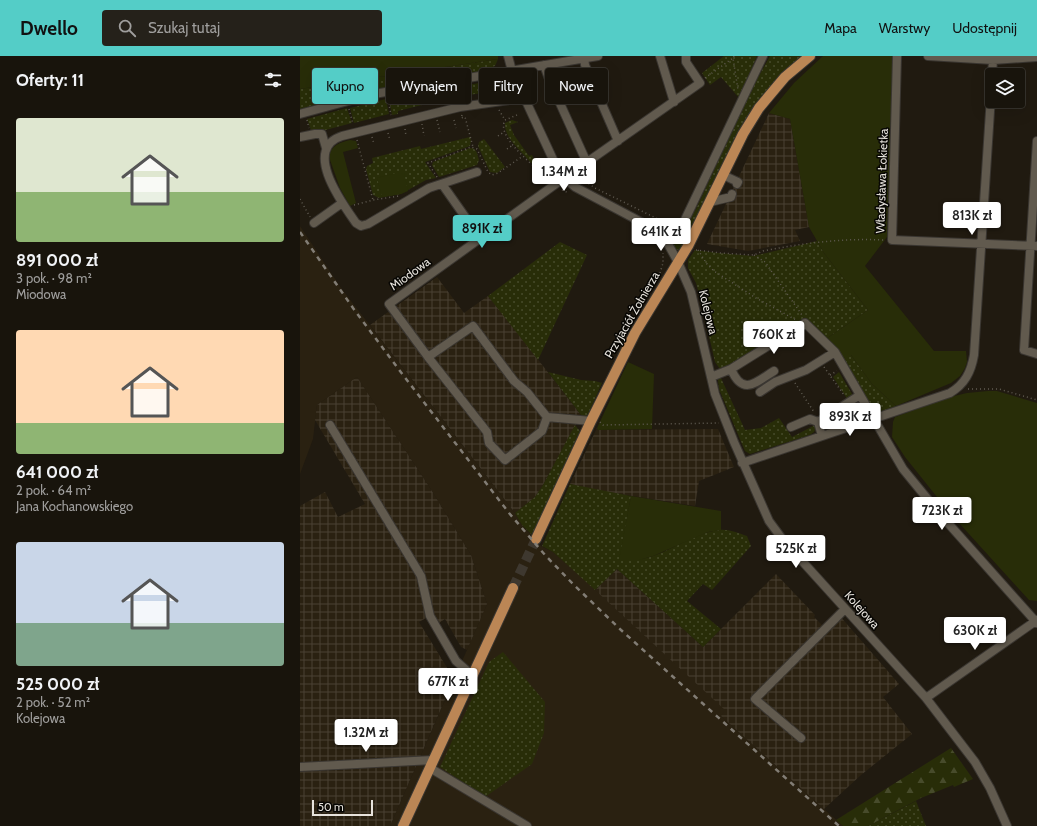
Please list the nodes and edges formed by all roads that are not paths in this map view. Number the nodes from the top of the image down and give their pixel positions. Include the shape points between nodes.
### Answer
1 (508, 56) edge
2 (598, 56) edge
3 (660, 56) edge
4 (686, 56) edge
5 (763, 56) edge
6 (810, 56) edge
7 (897, 56) edge
8 (928, 56) edge
9 (1037, 57) edge
10 (584, 58) junction
11 (993, 60) junction
12 (544, 65) junction
13 (511, 68) edge
14 (528, 68) edge
15 (992, 68) edge
16 (479, 76) edge
17 (674, 102) junction
18 (479, 104) edge
19 (527, 104) edge
20 (990, 108) edge
21 (303, 116) edge
22 (300, 138) edge
23 (618, 141) junction
24 (1037, 141) edge
25 (326, 148) junction
26 (587, 162) junction
27 (477, 172) dead end
28 (723, 175) junction
29 (564, 178) junction
30 (442, 184) junction
31 (737, 184) dead end
32 (732, 194) dead end
33 (710, 202) junction
34 (342, 203) junction
35 (313, 221) road end
36 (660, 232) junction
37 (480, 238) junction
38 (982, 244) junction
39 (1034, 246) edge
40 (678, 262) junction
41 (835, 352) junction
42 (1037, 354) edge
43 (428, 357) junction
44 (731, 369) junction
45 (774, 371) dead end
46 (711, 377) junction
47 (760, 392) dead end
48 (860, 396) junction
49 (547, 418) junction
50 (592, 419) junction
51 (873, 419) junction
52 (819, 422) junction
53 (330, 425) dead end
54 (791, 427) dead end
55 (822, 436) junction
56 (742, 463) junction
57 (536, 539) tunnel mouth
58 (513, 588) tunnel mouth
59 (845, 609) junction
60 (1036, 622) edge
61 (473, 676) junction
62 (926, 698) junction
63 (801, 738) dead end
64 (431, 764) junction
65 (300, 767) edge
66 (403, 826) edge
67 (527, 826) edge
68 (1007, 826) edge

1 - 13 street
2 - 10 street
3 - 17 street
4 - 17 street, Miodowa via 686,62 700,83
5 - 36 street via 682,226 670,234
6 - 28 main road, Przyjaciół Żołnierza via 785,77 759,108
7 - 38 street, Władysława Łokietka via 892,240
8 - 11 street
9 - 11 street
10 - 12 street
10 - 23 street
11 - 15 street
12 - 14 street
12 - 26 street
16 - 21 street via 374,94
17 - 23 street, Miodowa
18 - 25 street via 338,138 331,141
19 - 29 street via 556,168
20 - 38 street
22 - 25 street via 322,134
23 - 26 street, Miodowa
24 - 39 street
25 - 34 street via 326,164
26 - 29 street, Miodowa
27 - 30 street
28 - 31 street via 738,182
28 - 33 main road, Przyjaciół Żołnierza
29 - 36 street via 574,187
29 - 37 street, Miodowa
30 - 34 street via 429,188 361,226
30 - 37 street
32 - 33 street via 731,197
33 - 40 main road, Przyjaciół Żołnierza
34 - 35 street
36 - 40 street, Kolejowa
37 - 43 street, Miodowa via 389,304
38 - 39 street, Władysława Łokietka
38 - 51 street via 974,355 965,381 950,393
39 - 42 street via 1024,350
40 - 46 street, Kolejowa via 691,292
40 - 50 main road, Przyjaciół Żołnierza via 635,333
41 - 44 street via 804,324
41 - 47 street via 821,362 775,382
41 - 48 street
43 - 49 street via 474,326 514,381
43 - 49 street via 487,432 489,442 505,460 542,431
44 - 45 street via 737,381 747,385
44 - 46 street
46 - 56 street, Kolejowa via 715,394
48 - 51 street
48 - 52 street
49 - 50 street
50 - 57 main road, Przyjaciół Żołnierza
51 - 55 street
51 - 60 street via 906,473
52 - 54 street via 810,419
52 - 55 street
53 - 61 street via 421,576 430,616 456,661
55 - 56 street
56 - 59 street, Kolejowa via 773,527
58 - 61 main road
59 - 62 street, Kolejowa
59 - 63 street via 755,699
60 - 62 street
61 - 64 main road
62 - 68 street, Kolejowa via 975,762
64 - 65 street
64 - 66 main road
64 - 67 street

